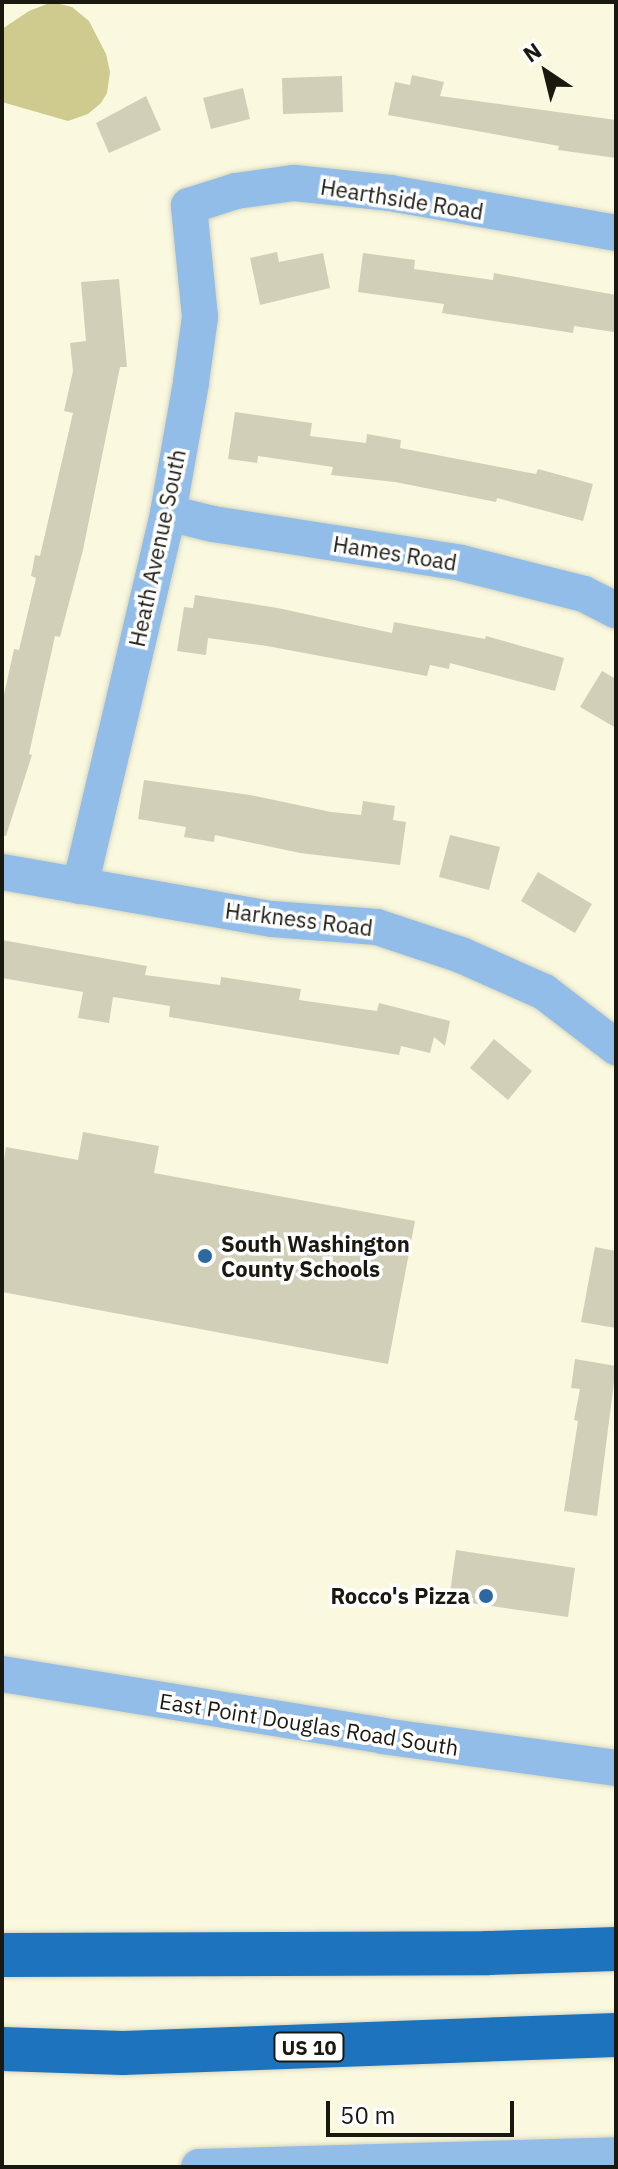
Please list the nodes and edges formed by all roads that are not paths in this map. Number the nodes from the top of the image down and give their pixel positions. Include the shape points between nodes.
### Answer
1 (189, 206) joint
2 (616, 233) edge
3 (168, 513) junction
4 (616, 610) edge
5 (2, 872) edge
6 (80, 886) junction
7 (616, 1047) edge
8 (2, 1674) edge
9 (616, 1768) edge
10 (616, 1949) edge
11 (2, 1955) edge
12 (616, 2035) edge
13 (2, 2049) edge
14 (616, 2155) edge
15 (199, 2167) edge

1 - 2 street, Hearthside Road via 236,191 294,183 390,193
1 - 3 street, Heath Avenue South via 200,317
3 - 4 street, Hames Road via 461,563 584,594
3 - 6 street, Heath Avenue South
5 - 6 street, Harkness Road
6 - 7 street, Harkness Road via 272,919 377,927 461,955 544,992
8 - 9 street, East Point Douglas Road South
10 - 11 highway
12 - 13 highway, US 10 via 123,2053
14 - 15 street

